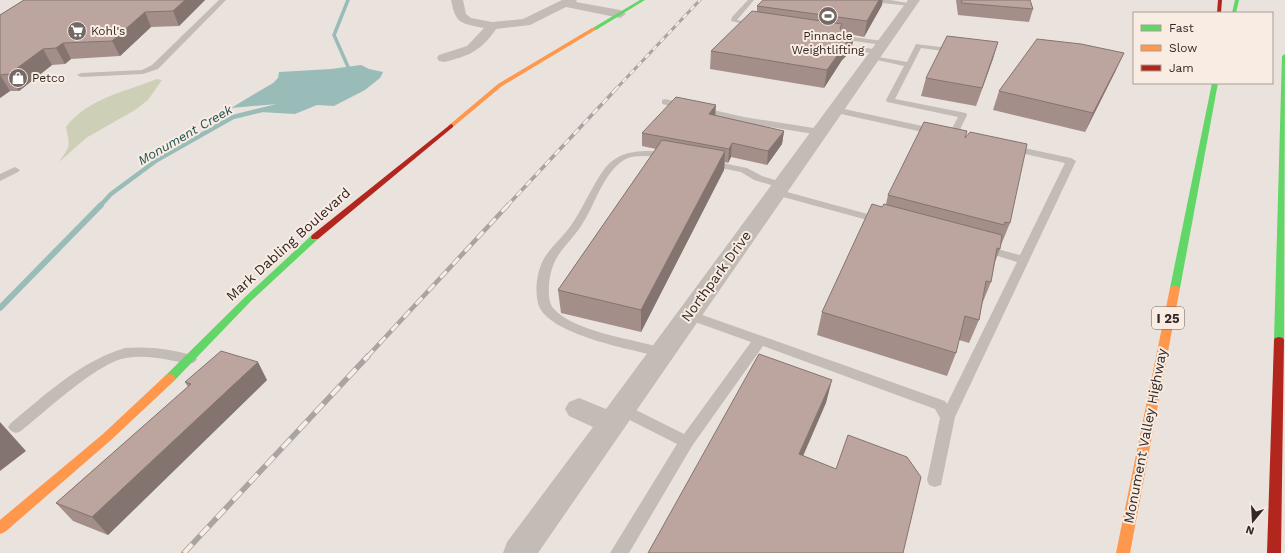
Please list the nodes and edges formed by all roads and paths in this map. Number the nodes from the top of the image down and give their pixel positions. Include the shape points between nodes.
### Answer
1 (223, 0) edge
2 (457, 0) edge
3 (643, 0) edge
4 (751, 0) edge
5 (871, 0) edge
6 (1220, 0) edge
7 (1237, 0) edge
8 (568, 2) edge
9 (913, 2) edge
10 (1219, 12) edge
11 (1234, 12) edge
12 (620, 14) junction
13 (492, 26) junction
14 (766, 27) edge
15 (830, 36) edge
16 (846, 38) junction
17 (877, 51) junction
18 (966, 52) edge
19 (1285, 56) edge
20 (444, 58) dead end
21 (909, 65) junction
22 (81, 76) dead end
23 (1215, 84) edge
24 (665, 102) dead end
25 (835, 110) junction
26 (820, 132) junction
27 (953, 136) junction
28 (968, 139) edge
29 (997, 145) edge
30 (682, 158) edge
31 (697, 161) edge
32 (0, 168) edge
33 (0, 178) edge
34 (779, 189) junction
35 (896, 225) edge
36 (971, 245) edge
37 (1024, 260) junction
38 (689, 314) junction
39 (760, 340) junction
40 (662, 352) junction
41 (190, 359) junction
42 (579, 409) dead end
43 (616, 416) junction
44 (948, 417) junction
45 (16, 427) dead end
46 (687, 442) junction
47 (936, 480) dead end
48 (0, 528) edge
49 (519, 553) edge
50 (618, 553) edge
51 (1122, 553) edge
52 (1274, 553) edge

1 - 22 lane via 155,67 143,72
2 - 13 street via 460,15 467,21
3 - 12 main road, Mark Dabling Boulevard
4 - 14 lane via 734,21
5 - 9 lane
6 - 10 main road
7 - 11 main road
8 - 12 street
8 - 13 street via 526,22
9 - 17 street, Northpark Drive
12 - 41 main road, Mark Dabling Boulevard via 482,98 433,142 330,223 248,298
13 - 20 street via 480,43 469,50
15 - 16 lane
16 - 17 lane
16 - 17 lane via 842,46
17 - 21 lane
17 - 25 street, Northpark Drive
18 - 21 lane via 920,46
19 - 52 main road
21 - 27 lane via 890,100 963,115
23 - 51 main road, Monument Valley Highway / I 25
24 - 26 lane via 744,120
25 - 26 street, Northpark Drive
25 - 27 lane
26 - 34 street, Northpark Drive
27 - 28 lane
29 - 37 lane via 1071,161
30 - 40 lane via 643,154 621,157 610,167 577,224 547,265 543,293 546,308 558,321 604,337
31 - 34 lane via 744,170
32 - 33 lane via 15,170
34 - 35 lane
34 - 38 street, Northpark Drive
36 - 37 lane
37 - 44 lane
38 - 39 lane
38 - 40 street, Northpark Drive
39 - 44 lane via 940,405
39 - 46 lane
40 - 43 street, Northpark Drive
41 - 45 lane via 159,353 124,353 102,363 67,386
41 - 48 main road, Mark Dabling Boulevard via 107,437
42 - 43 street
43 - 46 lane
43 - 49 street, Northpark Drive
44 - 47 lane
46 - 50 lane

